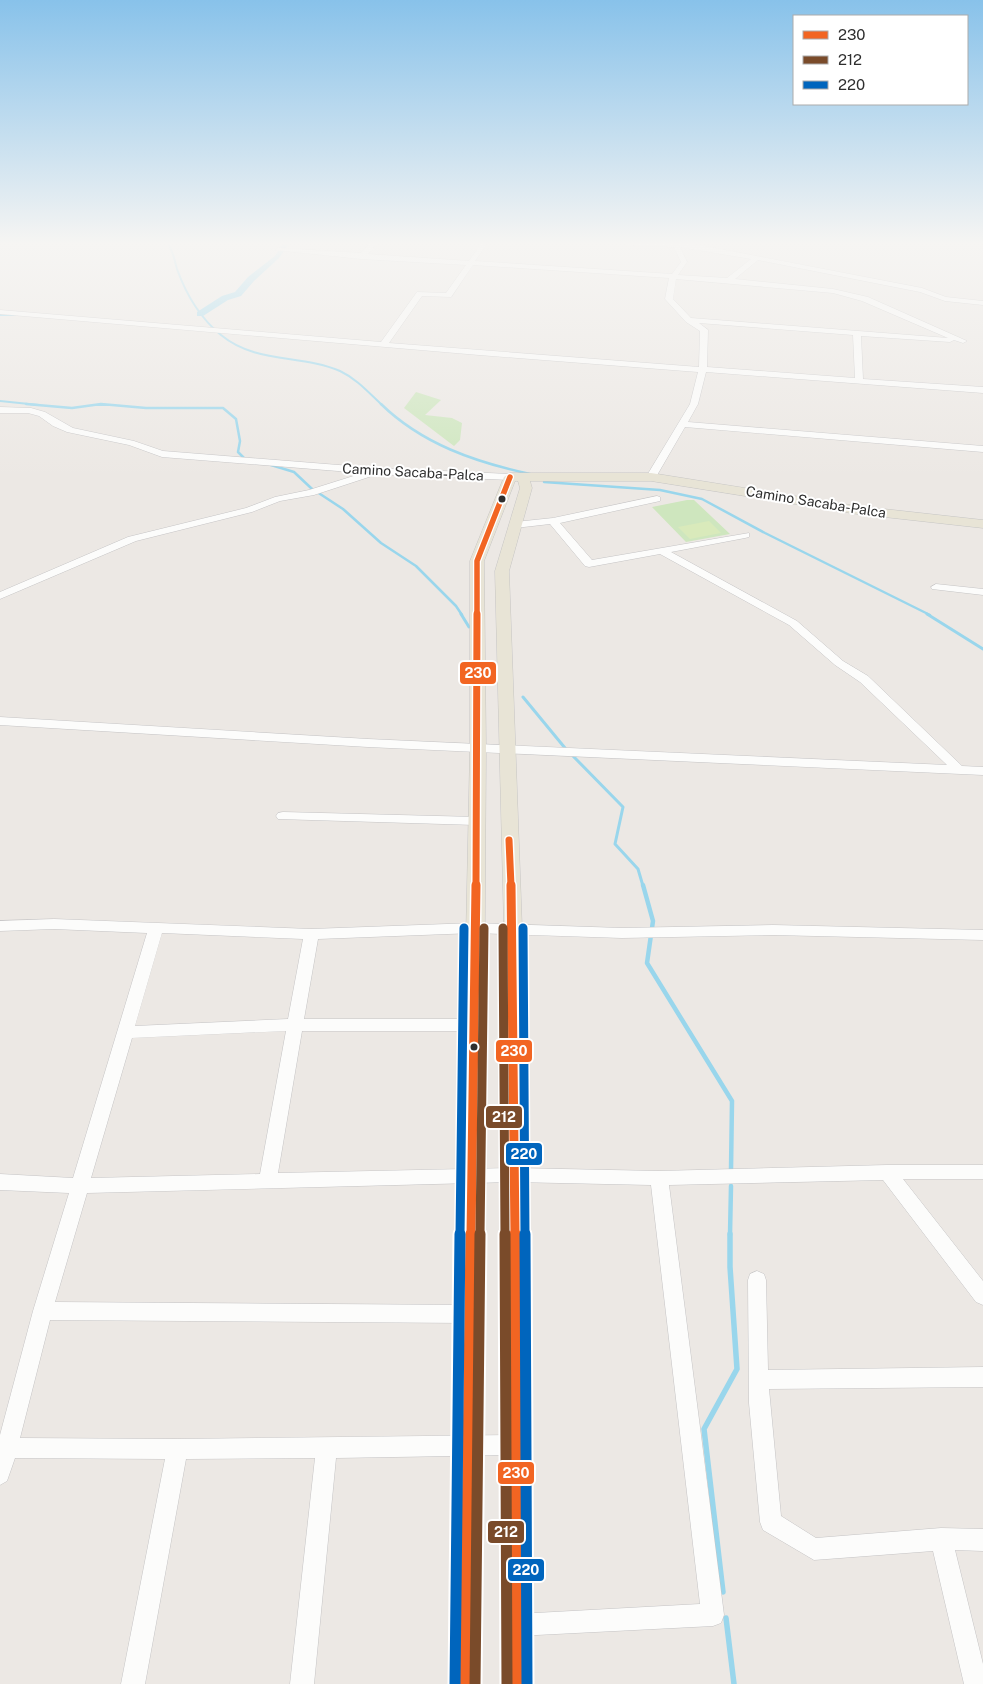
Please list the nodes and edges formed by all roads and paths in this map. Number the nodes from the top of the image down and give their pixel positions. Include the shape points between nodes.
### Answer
1 (91, 320) edge
2 (401, 320) edge
3 (689, 320) joint
4 (913, 320) edge
5 (857, 333) junction
6 (383, 344) junction
7 (703, 368) junction
8 (859, 380) junction
9 (983, 390) edge
10 (0, 410) edge
11 (682, 424) junction
12 (983, 449) edge
13 (376, 471) junction
14 (516, 477) junction
15 (651, 478) junction
16 (657, 499) dead end
17 (553, 522) junction
18 (983, 524) edge
19 (515, 525) junction
20 (745, 534) dead end
21 (660, 550) junction
22 (936, 587) dead end
23 (983, 592) edge
24 (0, 596) edge
25 (0, 721) edge
26 (478, 749) junction
27 (506, 750) junction
28 (959, 770) junction
29 (983, 770) edge
30 (283, 816) dead end
31 (476, 821) junction
32 (0, 926) edge
33 (156, 928) junction
34 (474, 928) junction
35 (513, 928) junction
36 (311, 934) junction
37 (983, 935) edge
38 (293, 1025) junction
39 (472, 1025) junction
40 (126, 1032) junction
41 (887, 1172) junction
42 (983, 1172) edge
43 (514, 1175) junction
44 (470, 1177) junction
45 (659, 1178) junction
46 (268, 1181) junction
47 (0, 1182) edge
48 (81, 1186) junction
49 (757, 1280) dead end
50 (983, 1296) edge
51 (43, 1310) junction
52 (469, 1314) junction
53 (983, 1377) edge
54 (759, 1380) junction
55 (468, 1444) junction
56 (516, 1445) junction
57 (327, 1447) junction
58 (4, 1448) edge
59 (177, 1449) junction
60 (0, 1474) edge
61 (941, 1539) junction
62 (983, 1540) edge
63 (517, 1625) junction
64 (133, 1684) edge
65 (302, 1684) edge
66 (465, 1684) edge
67 (517, 1684) edge
68 (976, 1684) edge

1 - 6 street
2 - 6 street
3 - 5 street
3 - 7 street via 704,330
4 - 5 street via 963,341
5 - 8 street
6 - 7 street
7 - 8 street
7 - 11 street via 694,404
8 - 9 street
10 - 13 street, Camino Sacaba-Palca via 28,410 70,430 131,443 162,454
11 - 12 street
11 - 15 street
13 - 14 street, Camino Sacaba-Palca
13 - 24 street via 249,510 132,539
14 - 15 main road, Camino Sacaba-Palca
14 - 19 main road via 526,488
14 - 26 main road via 477,561
15 - 18 main road, Camino Sacaba-Palca via 857,510
16 - 17 street
17 - 19 street
17 - 21 street via 589,564
19 - 27 main road via 502,571
20 - 21 street
21 - 28 street via 793,623 839,663 864,679
22 - 23 street
25 - 26 street
26 - 27 street
26 - 31 main road
27 - 28 street
27 - 35 main road
28 - 29 street
30 - 31 street
31 - 34 main road
32 - 33 street via 54,924
33 - 36 street
33 - 40 street
34 - 35 street
34 - 36 street
34 - 39 main road
35 - 37 street via 622,933 773,930
35 - 43 main road
36 - 38 street
38 - 39 street
38 - 40 street
38 - 46 street
39 - 44 main road
40 - 48 street
41 - 42 street
41 - 45 street
41 - 50 street
43 - 44 street
43 - 45 street
43 - 56 main road
44 - 46 street
44 - 52 main road
45 - 63 street via 713,1615
46 - 48 street
47 - 48 street
48 - 51 street
49 - 54 street
51 - 52 street
51 - 58 street
52 - 55 main road
53 - 54 street
54 - 61 street via 772,1522 814,1549
55 - 56 street
55 - 57 street
55 - 66 main road
56 - 63 main road
57 - 59 street
57 - 65 street
58 - 59 street
58 - 60 street
59 - 64 street
61 - 62 street
61 - 68 street
63 - 67 main road

